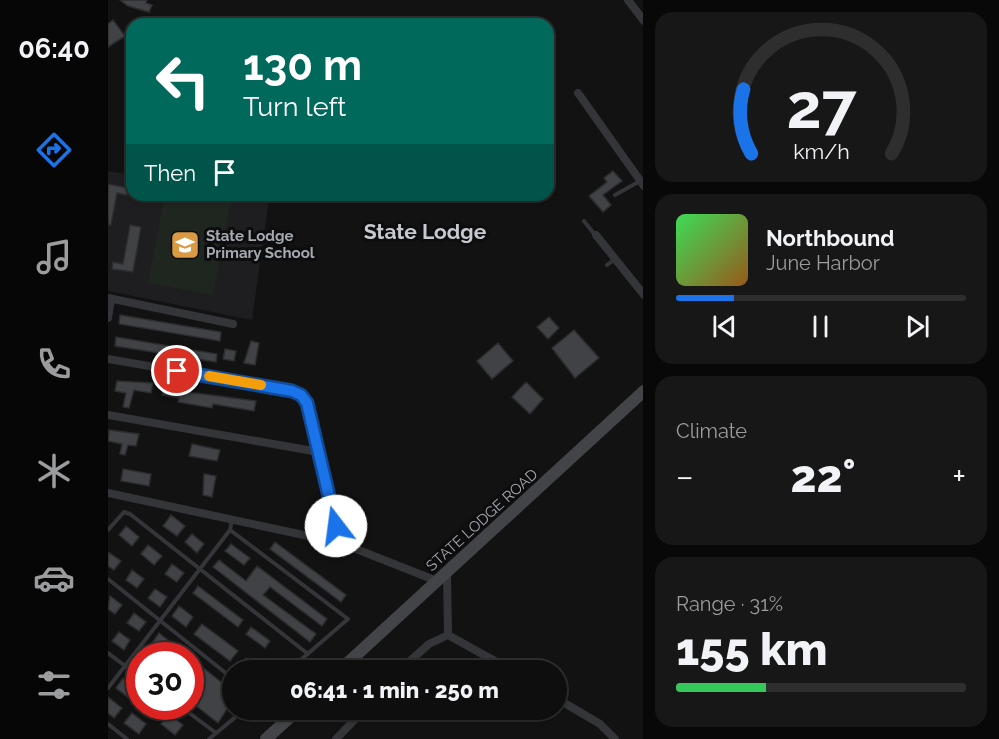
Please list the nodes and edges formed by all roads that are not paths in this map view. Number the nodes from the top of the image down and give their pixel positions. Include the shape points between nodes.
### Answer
1 (628, 0) edge
2 (643, 20) edge
3 (578, 93) dead end
4 (642, 184) edge
5 (615, 195) dead end
6 (584, 221) dead end
7 (596, 235) joint
8 (615, 259) junction
9 (607, 265) dead end
10 (643, 294) edge
11 (110, 298) edge
12 (108, 318) edge
13 (233, 324) dead end
14 (108, 359) edge
15 (643, 393) edge
16 (108, 415) edge
17 (319, 452) junction
18 (108, 493) edge
19 (232, 518) junction
20 (108, 530) edge
21 (230, 530) junction
22 (341, 543) junction
23 (200, 570) junction
24 (442, 577) junction
25 (108, 579) edge
26 (162, 621) junction
27 (448, 635) junction
28 (145, 642) edge
29 (108, 653) edge
30 (308, 654) junction
31 (301, 660) edge
32 (351, 660) edge
33 (410, 660) edge
34 (493, 660) edge
35 (126, 666) joint
36 (222, 670) edge
37 (108, 688) edge
38 (567, 704) edge
39 (199, 720) edge
40 (232, 720) edge
41 (287, 720) edge
42 (354, 720) edge
43 (108, 724) edge
44 (216, 733) junction
45 (127, 739) edge
46 (209, 739) edge
47 (266, 739) edge
48 (336, 739) edge
49 (615, 739) edge

1 - 2 street
3 - 4 street
4 - 5 lane
6 - 7 lane
7 - 8 street
8 - 9 lane
8 - 10 street
11 - 12 street
11 - 13 street
14 - 17 street via 292,391 307,403
15 - 24 street, STATE LODGE ROAD
16 - 17 street
17 - 22 street
18 - 19 street
19 - 21 lane
19 - 22 street
20 - 23 lane via 119,515 130,514
21 - 23 lane
21 - 30 lane via 348,620
22 - 24 street
23 - 26 lane
23 - 30 lane
24 - 27 street
24 - 32 street, STATE LODGE ROAD
25 - 26 lane
26 - 28 lane
26 - 36 lane
27 - 33 street
27 - 34 street
29 - 35 lane
30 - 31 lane
35 - 37 lane
38 - 49 street via 600,724
39 - 44 lane
40 - 44 lane
41 - 47 street
42 - 48 street
43 - 45 lane
44 - 46 lane

